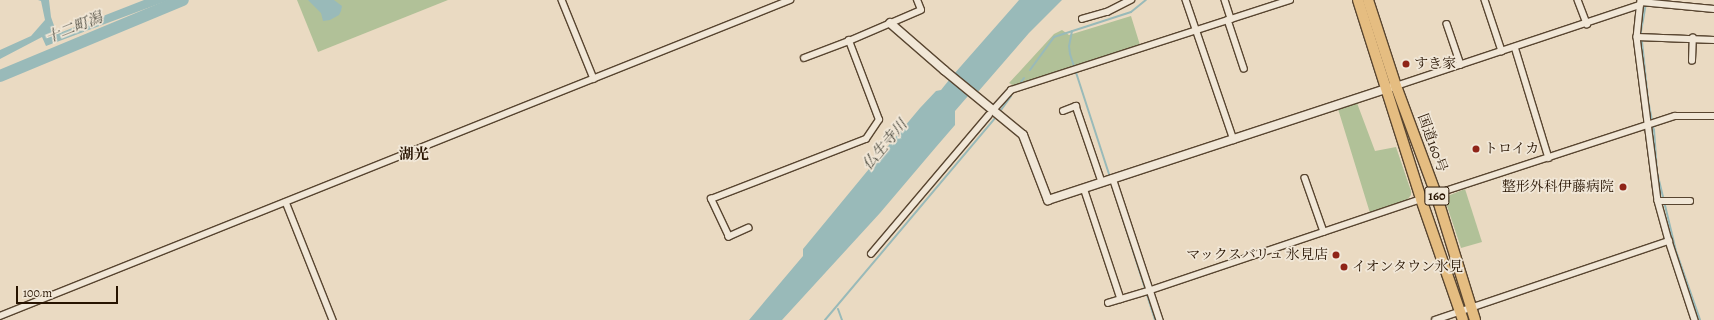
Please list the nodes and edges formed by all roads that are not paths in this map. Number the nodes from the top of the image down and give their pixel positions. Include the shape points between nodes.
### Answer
1 (562, 0) edge
2 (790, 0) edge
3 (917, 0) edge
4 (1130, 0) edge
5 (1186, 0) edge
6 (1225, 0) edge
7 (1290, 0) edge
8 (1358, 0) edge
9 (1368, 0) edge
10 (1485, 0) edge
11 (1578, 0) edge
12 (1641, 2) edge
13 (1714, 9) edge
14 (1082, 19) dead end
15 (1229, 19) junction
16 (890, 23) junction
17 (1447, 24) dead end
18 (1587, 24) junction
19 (1196, 30) junction
20 (1637, 37) junction
21 (1693, 38) junction
22 (1714, 40) edge
23 (849, 41) junction
24 (1515, 48) junction
25 (1502, 52) junction
26 (804, 58) dead end
27 (1692, 61) dead end
28 (1461, 65) junction
29 (1244, 68) dead end
30 (594, 79) junction
31 (1391, 87) junction
32 (995, 108) dead end
33 (1063, 110) dead end
34 (989, 115) dead end
35 (1714, 116) edge
36 (1648, 126) junction
37 (1234, 140) junction
38 (1549, 158) junction
39 (1113, 178) junction
40 (1305, 178) dead end
41 (1102, 182) junction
42 (1084, 188) junction
43 (1436, 194) junction
44 (1421, 198) junction
45 (1690, 201) dead end
46 (286, 202) junction
47 (1658, 202) junction
48 (749, 228) dead end
49 (1324, 232) junction
50 (1669, 241) junction
51 (871, 254) dead end
52 (1151, 290) junction
53 (1121, 299) junction
54 (1108, 303) dead end
55 (1471, 308) junction
56 (0, 316) edge
57 (1462, 316) edge
58 (333, 320) edge
59 (1160, 320) edge
60 (1435, 320) edge
61 (1475, 320) edge
62 (1695, 320) edge

1 - 30 street
2 - 30 street
3 - 16 street via 921,10
4 - 14 street via 1107,12
5 - 19 street
6 - 15 street
7 - 15 street
8 - 31 highway, 国道160号 / 160
9 - 31 highway, 国道160号 / 160
10 - 25 street
11 - 18 street
12 - 13 street
12 - 18 street
12 - 20 street
15 - 19 street
15 - 29 street
16 - 23 street
16 - 42 street via 1023,135 1048,200
17 - 28 street
18 - 24 street
19 - 32 street via 1011,90
19 - 37 street
20 - 21 street
20 - 36 street
21 - 22 street
21 - 27 street
23 - 26 street
23 - 48 street via 879,120 866,139 711,199 729,237
24 - 25 street
24 - 38 street
25 - 28 street
28 - 31 street
30 - 46 street
31 - 37 street
31 - 43 highway, 国道160号 / 160
31 - 44 highway, 国道160号 / 160
33 - 41 street via 1076,106
34 - 51 street
35 - 36 street via 1681,115
36 - 38 street
36 - 47 street
37 - 39 street
38 - 43 street
39 - 41 street
39 - 52 street
40 - 49 street
41 - 42 street
42 - 53 street
43 - 55 highway, 国道160号 / 160
44 - 49 street
44 - 57 highway, 国道160号 / 160
45 - 47 street
46 - 56 street
46 - 58 street
47 - 50 street
49 - 52 street
50 - 55 street
50 - 62 street
52 - 53 street
52 - 59 street
53 - 54 street
55 - 57 street
55 - 61 highway, 国道160号 / 160
57 - 60 street

